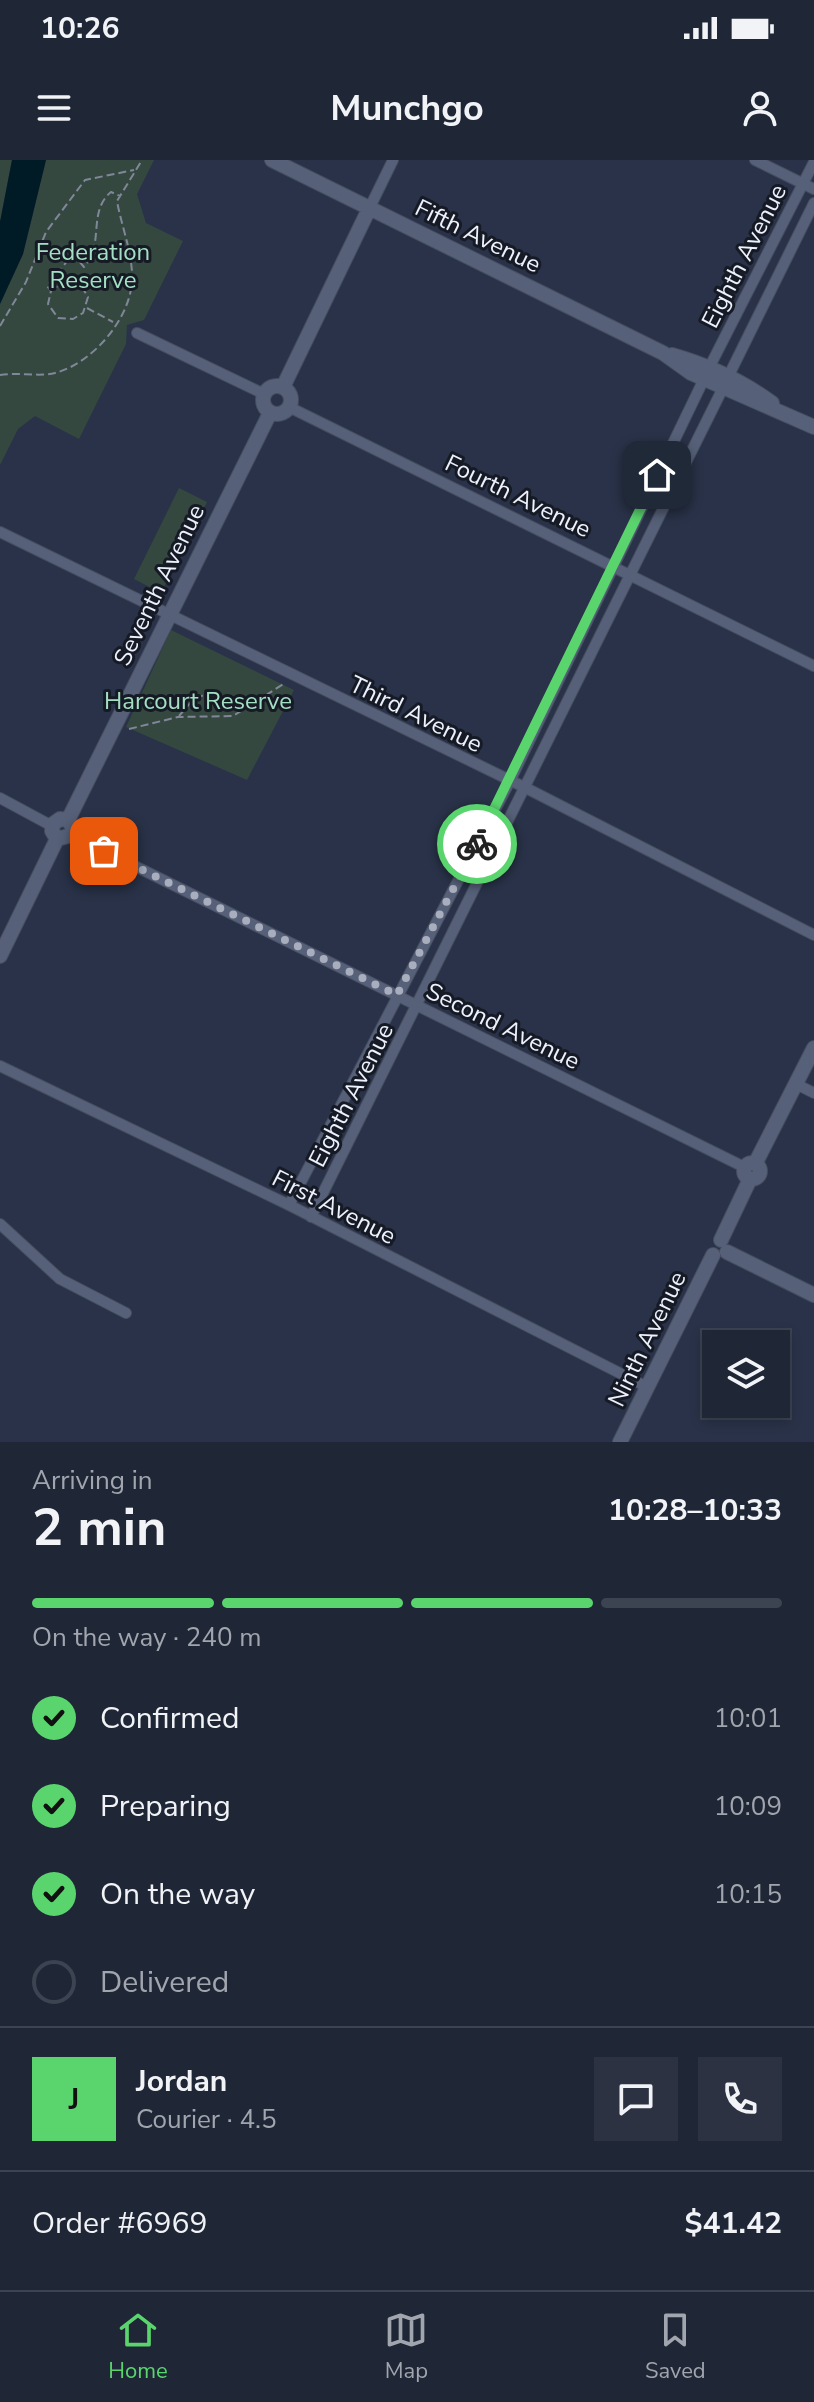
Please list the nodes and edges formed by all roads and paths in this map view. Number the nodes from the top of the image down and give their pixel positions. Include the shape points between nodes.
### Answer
1 (142, 160) edge
2 (272, 160) edge
3 (393, 160) edge
4 (755, 160) edge
5 (814, 162) edge
6 (135, 170) junction
7 (809, 186) edge
8 (120, 196) junction
9 (814, 203) edge
10 (370, 207) junction
11 (51, 291) junction
12 (86, 308) junction
13 (116, 323) junction
14 (0, 326) edge
15 (137, 333) dead end
16 (706, 373) junction
17 (0, 375) edge
18 (725, 383) junction
19 (283, 387) junction
20 (264, 394) junction
21 (289, 407) junction
22 (270, 413) junction
23 (814, 427) edge
24 (0, 532) edge
25 (614, 565) junction
26 (631, 573) junction
27 (170, 614) junction
28 (814, 666) edge
29 (295, 677) junction
30 (244, 707) junction
31 (178, 717) junction
32 (129, 729) dead end
33 (510, 781) junction
34 (526, 788) junction
35 (0, 798) edge
36 (60, 834) junction
37 (814, 935) edge
38 (0, 956) edge
39 (397, 995) junction
40 (419, 1006) junction
41 (814, 1048) edge
42 (0, 1066) edge
43 (796, 1084) junction
44 (814, 1093) edge
45 (750, 1170) junction
46 (289, 1205) junction
47 (311, 1217) junction
48 (0, 1224) edge
49 (720, 1249) junction
50 (814, 1295) edge
51 (126, 1313) dead end
52 (647, 1387) junction
53 (620, 1442) edge

1 - 6 path
2 - 10 main road, Fifth Avenue
3 - 10 street
4 - 7 street
5 - 7 street, Eighth Avenue
6 - 8 path
6 - 14 path via 85,180 46,232 26,282
7 - 16 street, Eighth Avenue
8 - 11 path via 111,192 97,211 93,257 84,267 73,254 47,286
8 - 13 path via 132,271 131,296
9 - 18 street, Eighth Avenue
10 - 16 main road, Fifth Avenue
10 - 19 main road
11 - 12 path via 59,282 74,281 85,290
11 - 12 path via 48,304 58,318 73,319
12 - 13 path
13 - 17 path via 82,363 52,374
15 - 20 street
16 - 18 main road, Fifth Avenue
16 - 25 street, Eighth Avenue
18 - 23 main road, Fifth Avenue
18 - 26 street, Eighth Avenue
19 - 20 main road via 270,387
19 - 21 main road via 291,398
20 - 22 main road via 262,402
21 - 22 main road
21 - 25 street, Fourth Avenue
22 - 27 main road, Seventh Avenue
24 - 27 street, Third Avenue
25 - 26 street, Fourth Avenue
25 - 33 street, Eighth Avenue
26 - 28 street, Fourth Avenue
26 - 34 street, Eighth Avenue
27 - 29 street, Third Avenue
27 - 36 main road, Seventh Avenue via 68,820 60,819
29 - 30 path
29 - 33 street, Third Avenue
30 - 31 path via 220,718
30 - 31 path via 209,692
31 - 32 path
33 - 34 street, Third Avenue
33 - 39 street, Eighth Avenue
34 - 37 street, Third Avenue
34 - 40 street, Eighth Avenue
35 - 36 street, Second Avenue
36 - 38 main road
36 - 39 street, Second Avenue
39 - 40 street, Second Avenue
39 - 46 street, Eighth Avenue
40 - 45 street, Second Avenue
40 - 47 street, Eighth Avenue
41 - 43 main road, Ninth Avenue
42 - 46 street, First Avenue
43 - 44 street
43 - 45 main road, Ninth Avenue
45 - 49 main road, Ninth Avenue
46 - 47 street, First Avenue
47 - 52 street, First Avenue
48 - 51 street via 60,1279
49 - 50 main road
49 - 52 main road, Ninth Avenue
52 - 53 main road, Ninth Avenue

